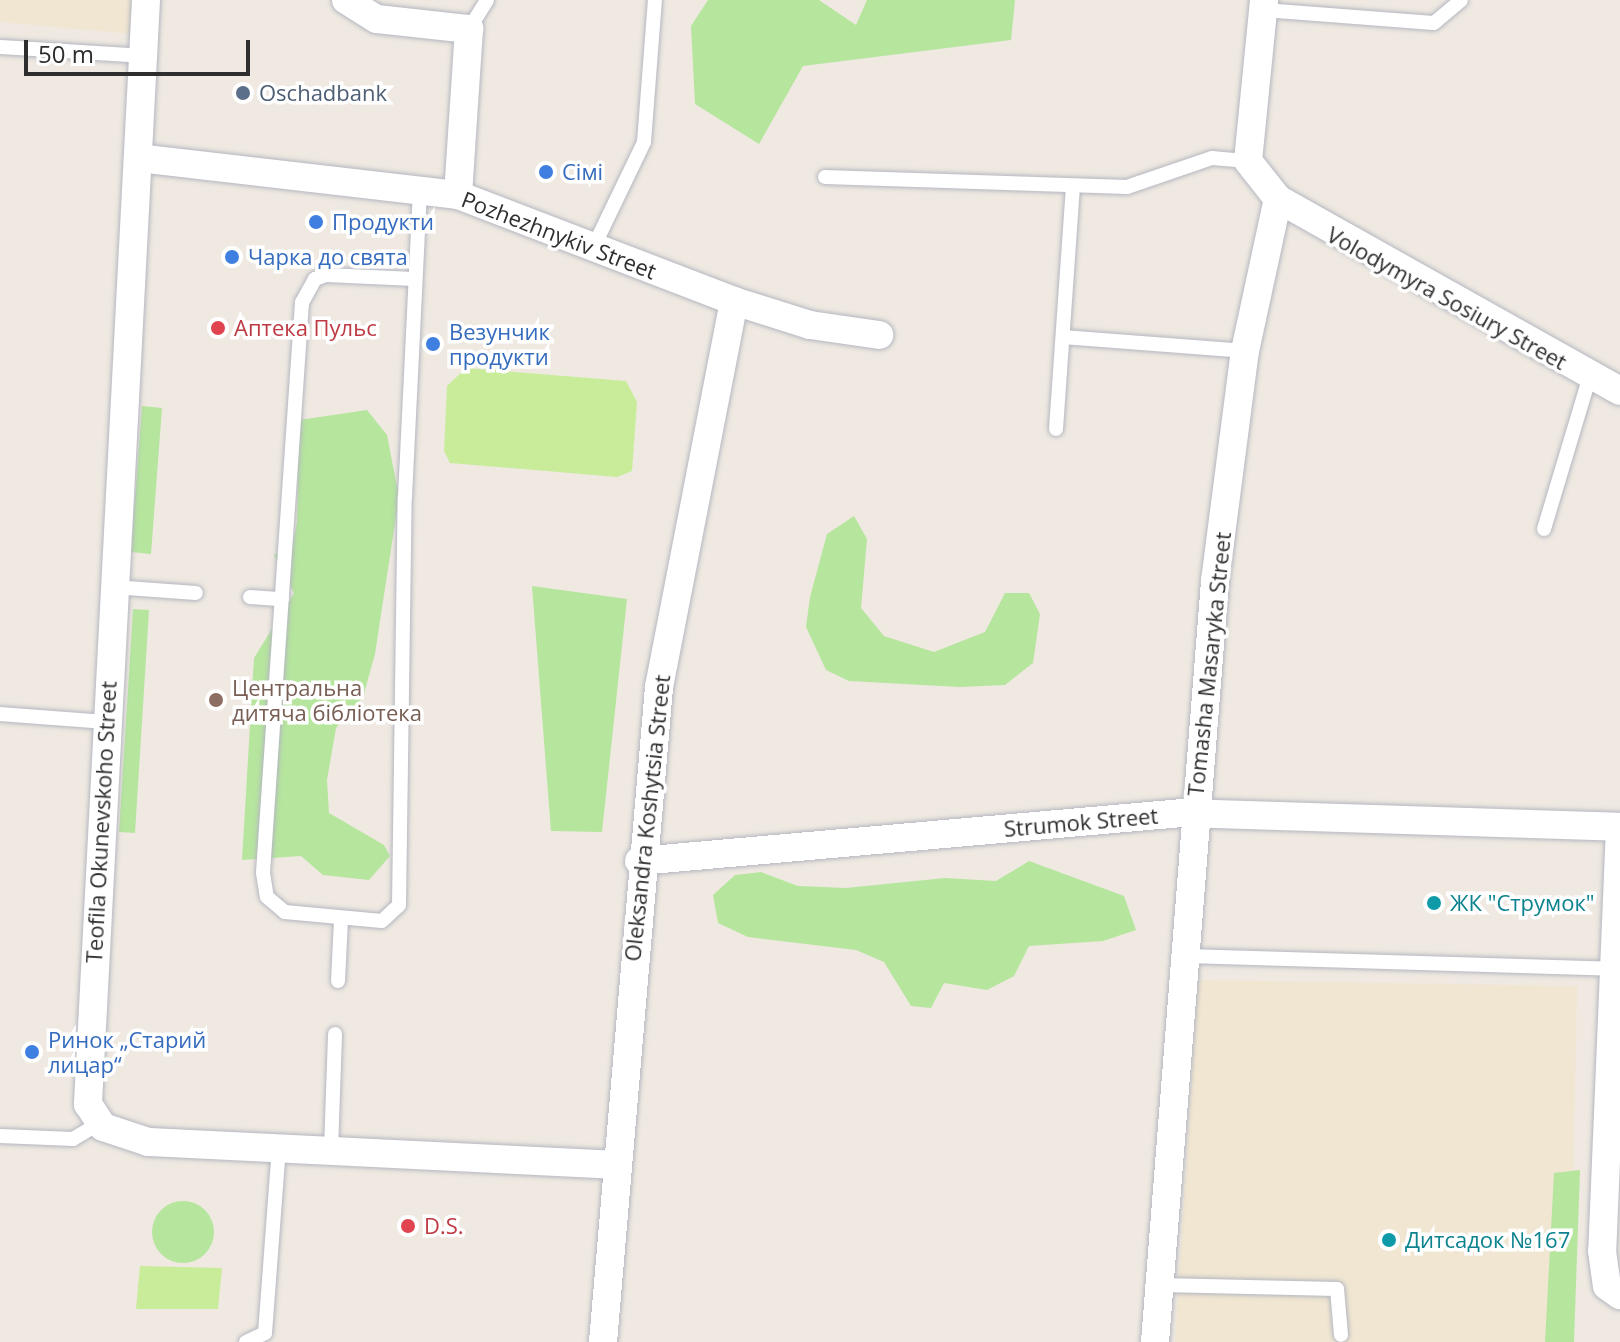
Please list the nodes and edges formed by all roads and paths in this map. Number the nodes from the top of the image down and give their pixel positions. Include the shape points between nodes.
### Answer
1 (146, 0) edge
2 (346, 0) edge
3 (487, 0) edge
4 (655, 0) edge
5 (1461, 0) edge
6 (1264, 5) edge
7 (469, 29) junction
8 (0, 47) edge
9 (142, 56) junction
10 (138, 158) junction
11 (1248, 161) junction
12 (825, 177) dead end
13 (420, 187) junction
14 (1073, 187) junction
15 (458, 195) junction
16 (1278, 199) junction
17 (595, 244) junction
18 (414, 279) junction
19 (734, 301) junction
20 (879, 335) dead end
21 (1063, 337) junction
22 (1245, 351) junction
23 (1590, 376) junction
24 (1620, 391) edge
25 (1056, 429) dead end
26 (1544, 529) dead end
27 (113, 587) junction
28 (196, 593) dead end
29 (250, 597) dead end
30 (282, 599) junction
31 (0, 714) edge
32 (106, 722) junction
33 (1195, 812) junction
34 (1620, 827) edge
35 (639, 861) junction
36 (341, 919) junction
37 (1185, 956) junction
38 (1614, 969) junction
39 (338, 981) dead end
40 (335, 1034) dead end
41 (100, 1123) junction
42 (0, 1136) edge
43 (279, 1148) junction
44 (331, 1150) junction
45 (614, 1165) junction
46 (1161, 1285) junction
47 (1620, 1295) edge
48 (1341, 1335) dead end
49 (246, 1342) edge
50 (603, 1342) edge
51 (1155, 1342) edge

1 - 9 street, Teofila Okunevskoho Street
2 - 7 street via 377,19
3 - 7 lane
4 - 17 lane via 644,142
5 - 6 lane via 1434,23
6 - 11 street
7 - 15 street
8 - 9 lane
9 - 10 street, Teofila Okunevskoho Street
10 - 13 street, Pozhezhnykiv Street
10 - 27 street, Teofila Okunevskoho Street
11 - 14 lane via 1212,158 1127,187
11 - 16 street
12 - 14 lane
13 - 15 street, Pozhezhnykiv Street
13 - 18 lane
14 - 21 lane
15 - 17 street, Pozhezhnykiv Street
16 - 22 street, Tomasha Masaryka Street
16 - 23 street, Volodymyra Sosiury Street
17 - 19 street, Pozhezhnykiv Street
18 - 30 lane via 326,275 315,279 302,302
18 - 36 lane via 402,880 399,905 382,921
19 - 20 street, Pozhezhnykiv Street via 810,325
19 - 35 street, Oleksandra Koshytsia Street via 659,687
21 - 22 lane
21 - 25 lane
22 - 33 street, Tomasha Masaryka Street
23 - 24 street, Volodymyra Sosiury Street
23 - 26 lane
27 - 28 lane
27 - 32 street, Teofila Okunevskoho Street
29 - 30 lane
30 - 36 lane via 263,873 267,897 285,912
31 - 32 lane
32 - 41 street, Teofila Okunevskoho Street via 88,1104
33 - 34 street, Strumok Street
33 - 35 street, Strumok Street
33 - 37 street, Tomasha Masaryka Street
34 - 38 street
35 - 45 street, Oleksandra Koshytsia Street
36 - 39 lane
37 - 38 lane
37 - 46 street, Tomasha Masaryka Street
38 - 47 street via 1602,1251 1607,1286
40 - 44 lane
41 - 42 lane via 73,1139
41 - 43 street via 148,1142
43 - 44 street
43 - 49 lane via 265,1333
44 - 45 street
45 - 50 street, Oleksandra Koshytsia Street
46 - 48 lane via 1337,1289
46 - 51 street, Tomasha Masaryka Street

